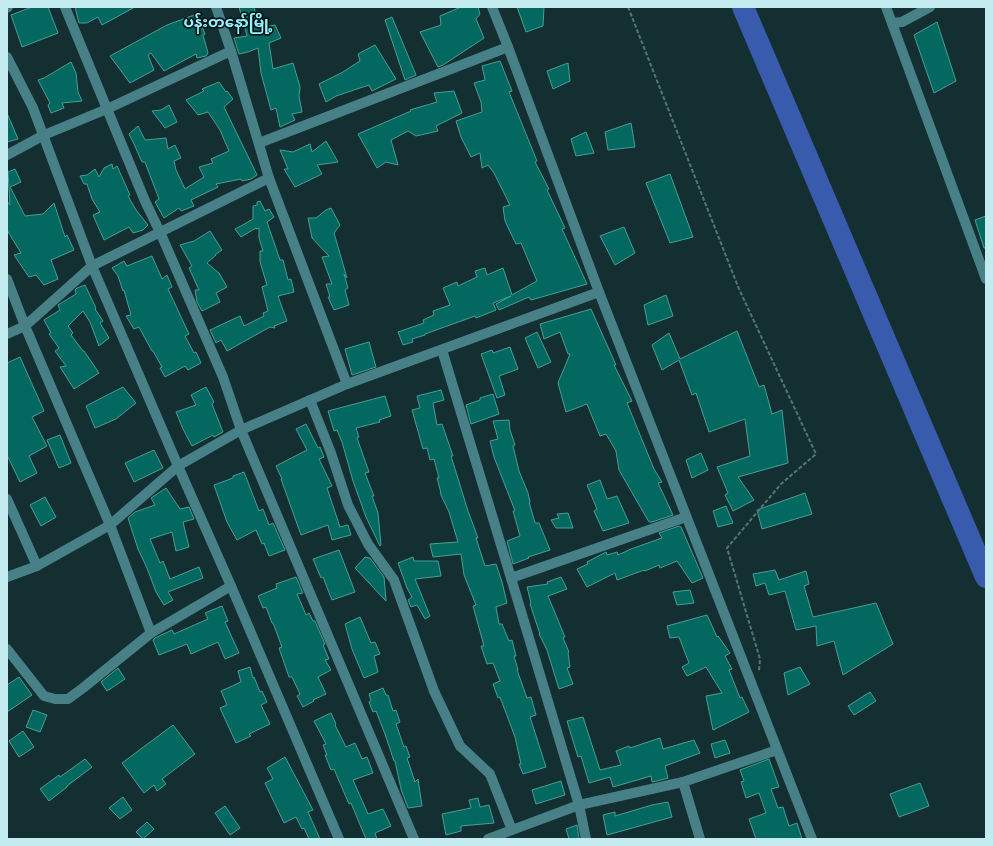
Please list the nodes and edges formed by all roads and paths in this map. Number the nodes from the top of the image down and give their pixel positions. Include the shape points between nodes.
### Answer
1 (65, 7) edge
2 (216, 7) edge
3 (492, 7) edge
4 (628, 7) edge
5 (886, 7) edge
6 (930, 7) edge
7 (892, 23) junction
8 (508, 46) junction
9 (231, 52) junction
10 (7, 57) edge
11 (107, 109) junction
12 (44, 135) junction
13 (259, 143) junction
14 (7, 155) edge
15 (269, 178) junction
16 (160, 232) junction
17 (92, 266) junction
18 (7, 279) edge
19 (986, 279) edge
20 (599, 292) junction
21 (25, 326) junction
22 (7, 334) edge
23 (442, 350) junction
24 (347, 384) junction
25 (310, 400) junction
26 (241, 430) junction
27 (178, 466) junction
28 (7, 499) edge
29 (686, 517) junction
30 (110, 525) junction
31 (37, 566) junction
32 (7, 577) edge
33 (511, 578) junction
34 (231, 586) junction
35 (150, 633) junction
36 (7, 649) edge
37 (759, 675) dead end
38 (777, 750) junction
39 (683, 782) junction
40 (579, 805) junction
41 (512, 830) junction
42 (339, 839) edge
43 (414, 839) edge
44 (488, 839) edge
45 (586, 839) edge
46 (700, 839) edge
47 (812, 839) edge

1 - 11 street
2 - 9 street
3 - 8 street
4 - 37 path via 740,290 816,454 781,484 727,548 760,659
5 - 7 street
6 - 7 street via 906,20
7 - 19 street
8 - 13 street
8 - 20 street
9 - 11 street
9 - 13 street
10 - 12 street
11 - 12 street
11 - 16 street
12 - 14 street
12 - 17 street
13 - 15 street
15 - 16 street
15 - 24 street
16 - 17 street
16 - 26 street via 223,377
17 - 21 street
17 - 27 street
18 - 21 street
20 - 23 street
20 - 29 street
21 - 22 street
21 - 30 street
23 - 24 street
23 - 33 street
24 - 25 street
25 - 26 street
25 - 41 street via 348,505 368,544 394,580 434,691 460,746 490,774
26 - 27 street
26 - 43 street
27 - 30 street
27 - 34 street
28 - 31 street
29 - 33 street
29 - 38 street
30 - 31 street
30 - 35 street
31 - 32 street
33 - 40 street
34 - 35 street
34 - 42 street
35 - 36 street via 68,699 44,696
38 - 39 street
38 - 47 street
39 - 40 street
39 - 46 street
40 - 41 street
40 - 45 street
41 - 44 street

